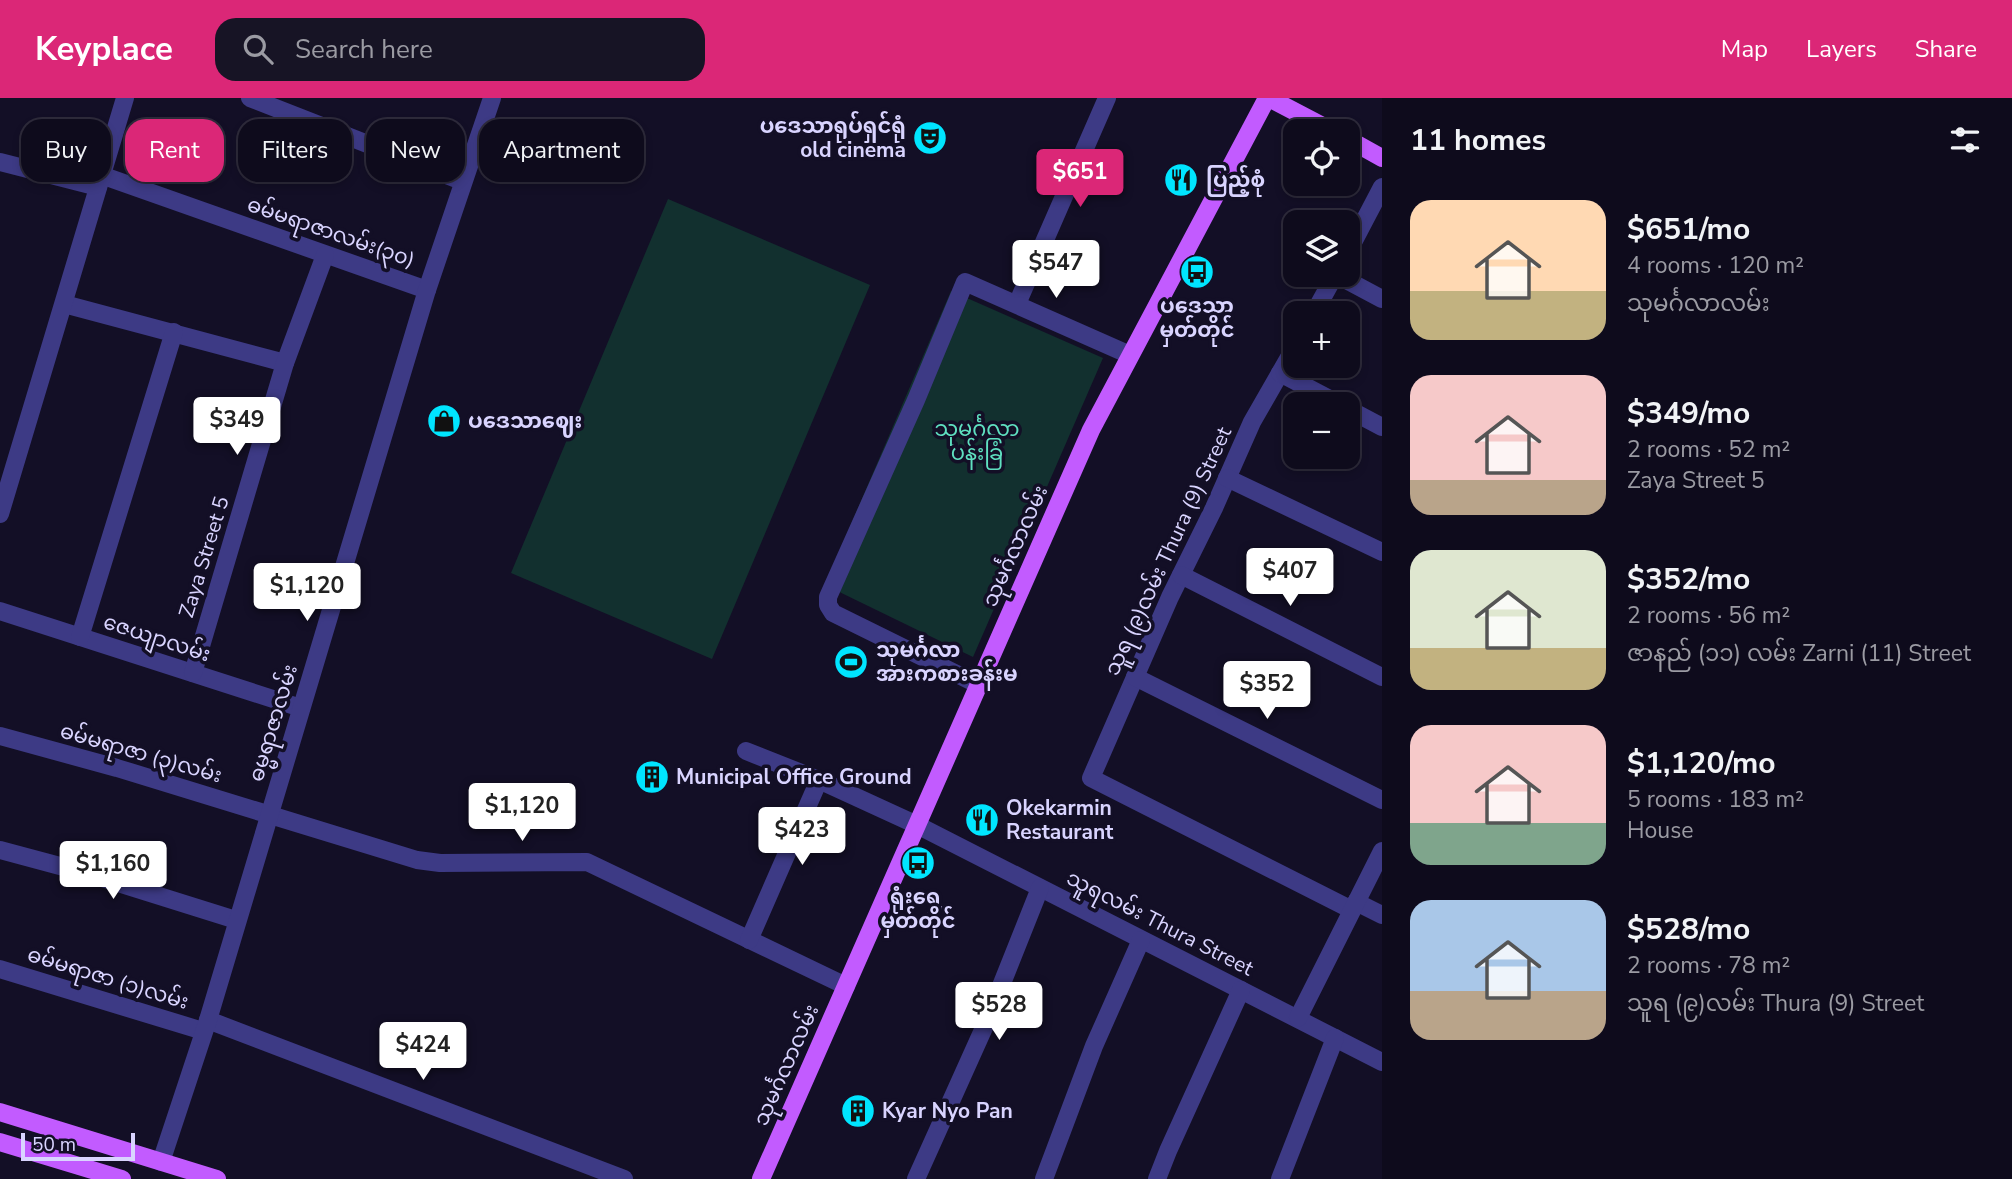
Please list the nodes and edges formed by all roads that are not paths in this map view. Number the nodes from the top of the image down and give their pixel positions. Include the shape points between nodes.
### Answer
1 (125, 98) edge
2 (250, 98) edge
3 (492, 98) edge
4 (1107, 98) edge
5 (1268, 98) edge
6 (1309, 119) edge
7 (111, 143) edge
8 (366, 143) edge
9 (1360, 146) edge
10 (1382, 158) edge
11 (0, 162) edge
12 (21, 166) edge
13 (465, 173) edge
14 (99, 182) edge
15 (102, 182) edge
16 (462, 182) edge
17 (1382, 187) edge
18 (1360, 229) edge
19 (325, 255) junction
20 (1359, 287) edge
21 (427, 290) junction
22 (1382, 299) edge
23 (64, 304) junction
24 (1017, 304) junction
25 (174, 332) junction
26 (1130, 355) junction
27 (285, 363) junction
28 (1283, 368) edge
29 (1280, 373) junction
30 (1316, 392) edge
31 (1360, 415) edge
32 (1382, 426) edge
33 (1227, 478) junction
34 (0, 514) edge
35 (1382, 552) edge
36 (1181, 575) junction
37 (0, 611) edge
38 (80, 637) junction
39 (193, 673) junction
40 (1135, 677) junction
41 (1382, 677) edge
42 (979, 685) junction
43 (301, 708) junction
44 (0, 736) edge
45 (746, 751) dead end
46 (819, 780) junction
47 (1382, 800) edge
48 (269, 815) junction
49 (917, 825) junction
50 (0, 850) edge
51 (1382, 851) edge
52 (1040, 888) junction
53 (1354, 906) junction
54 (1382, 915) edge
55 (236, 920) junction
56 (750, 940) junction
57 (1141, 940) junction
58 (0, 969) edge
59 (846, 986) junction
60 (1241, 990) junction
61 (1298, 1018) junction
62 (205, 1025) junction
63 (1335, 1038) junction
64 (1382, 1062) edge
65 (0, 1112) edge
66 (0, 1142) edge
67 (161, 1162) junction
68 (96, 1175) edge
69 (122, 1179) edge
70 (218, 1179) edge
71 (624, 1179) edge
72 (761, 1179) edge
73 (916, 1179) edge
74 (1044, 1179) edge
75 (1157, 1179) edge
76 (1280, 1179) edge

1 - 7 street
2 - 8 street
3 - 13 street, ဓမ္မရာဇာလမ်း
4 - 24 street
5 - 6 main road
5 - 26 main road, သုမင်္ဂလာလမ်း
9 - 10 main road
11 - 12 street, ဓမ်မရာဇာလမ်း(၃၀)
14 - 23 street
15 - 19 street, ဓမ်မရာဇာလမ်း(၃၀)
16 - 21 street, ဓမ္မရာဇာလမ်း
17 - 18 street
19 - 21 street, ဓမ်မရာဇာလမ်း(၃၀)
19 - 27 street, Zaya Street 5
20 - 22 street
21 - 43 street, ဓမ္မရာဇာလမ်း
23 - 25 street
23 - 34 street
24 - 26 street
24 - 42 street via 965,282 828,597 833,612
25 - 27 street
25 - 38 street
26 - 42 main road, သုမင်္ဂလာလမ်း via 1091,429
27 - 39 street, Zaya Street 5
28 - 29 street, သူရ (၉)လမ်း Thura (9) Street
29 - 30 street
29 - 33 street, သူရ (၉)လမ်း Thura (9) Street
31 - 32 street
33 - 35 street
33 - 36 street, သူရ (၉)လမ်း Thura (9) Street
36 - 40 street, သူရ (၉)လမ်း Thura (9) Street
36 - 41 street
37 - 38 street, ဇေယျာလမ်း
38 - 39 street, ဇေယျာလမ်း
39 - 43 street, ဇေယျာလမ်း
40 - 47 street
40 - 53 street, သူရ (၉)လမ်း Thura (9) Street via 1091,778
42 - 49 main road, သုမင်္ဂလာလမ်း
43 - 48 street, ဓမ္မရာဇာလမ်း
44 - 48 street, ဓမ်မရာဇာ (၃)လမ်း
45 - 46 street, သူရလမ်း Thura Street
46 - 49 street, သူရလမ်း Thura Street
46 - 56 street
48 - 55 street, ဓမ္မရာဇာလမ်း
48 - 56 street, ဓမ်မရာဇာ (၃)လမ်း via 417,860 587,862
49 - 52 street, သူရလမ်း Thura Street
49 - 59 main road, သုမင်္ဂလာလမ်း
50 - 55 street
51 - 53 street
52 - 57 street, သူရလမ်း Thura Street
52 - 73 street
53 - 54 street
53 - 61 street
55 - 62 street, ဓမ္မရာဇာလမ်း
56 - 59 street, ဓမ်မရာဇာ (၃)လမ်း
57 - 60 street, သူရလမ်း Thura Street
57 - 74 street via 1094,1046
58 - 62 street, ဓမ်မရာဇာ (၁)လမ်း
59 - 72 main road, သုမင်္ဂလာလမ်း
60 - 61 street, သူရလမ်း Thura Street
60 - 75 street
61 - 63 street, သူရလမ်း Thura Street
62 - 67 street, ဓမ္မရာဇာလမ်း
62 - 71 street, ဓမ်မရာဇာ (၁)လမ်း
63 - 64 street, သူရလမ်း Thura Street
63 - 76 street
65 - 67 main road
66 - 68 main road
67 - 70 main road
68 - 69 main road

